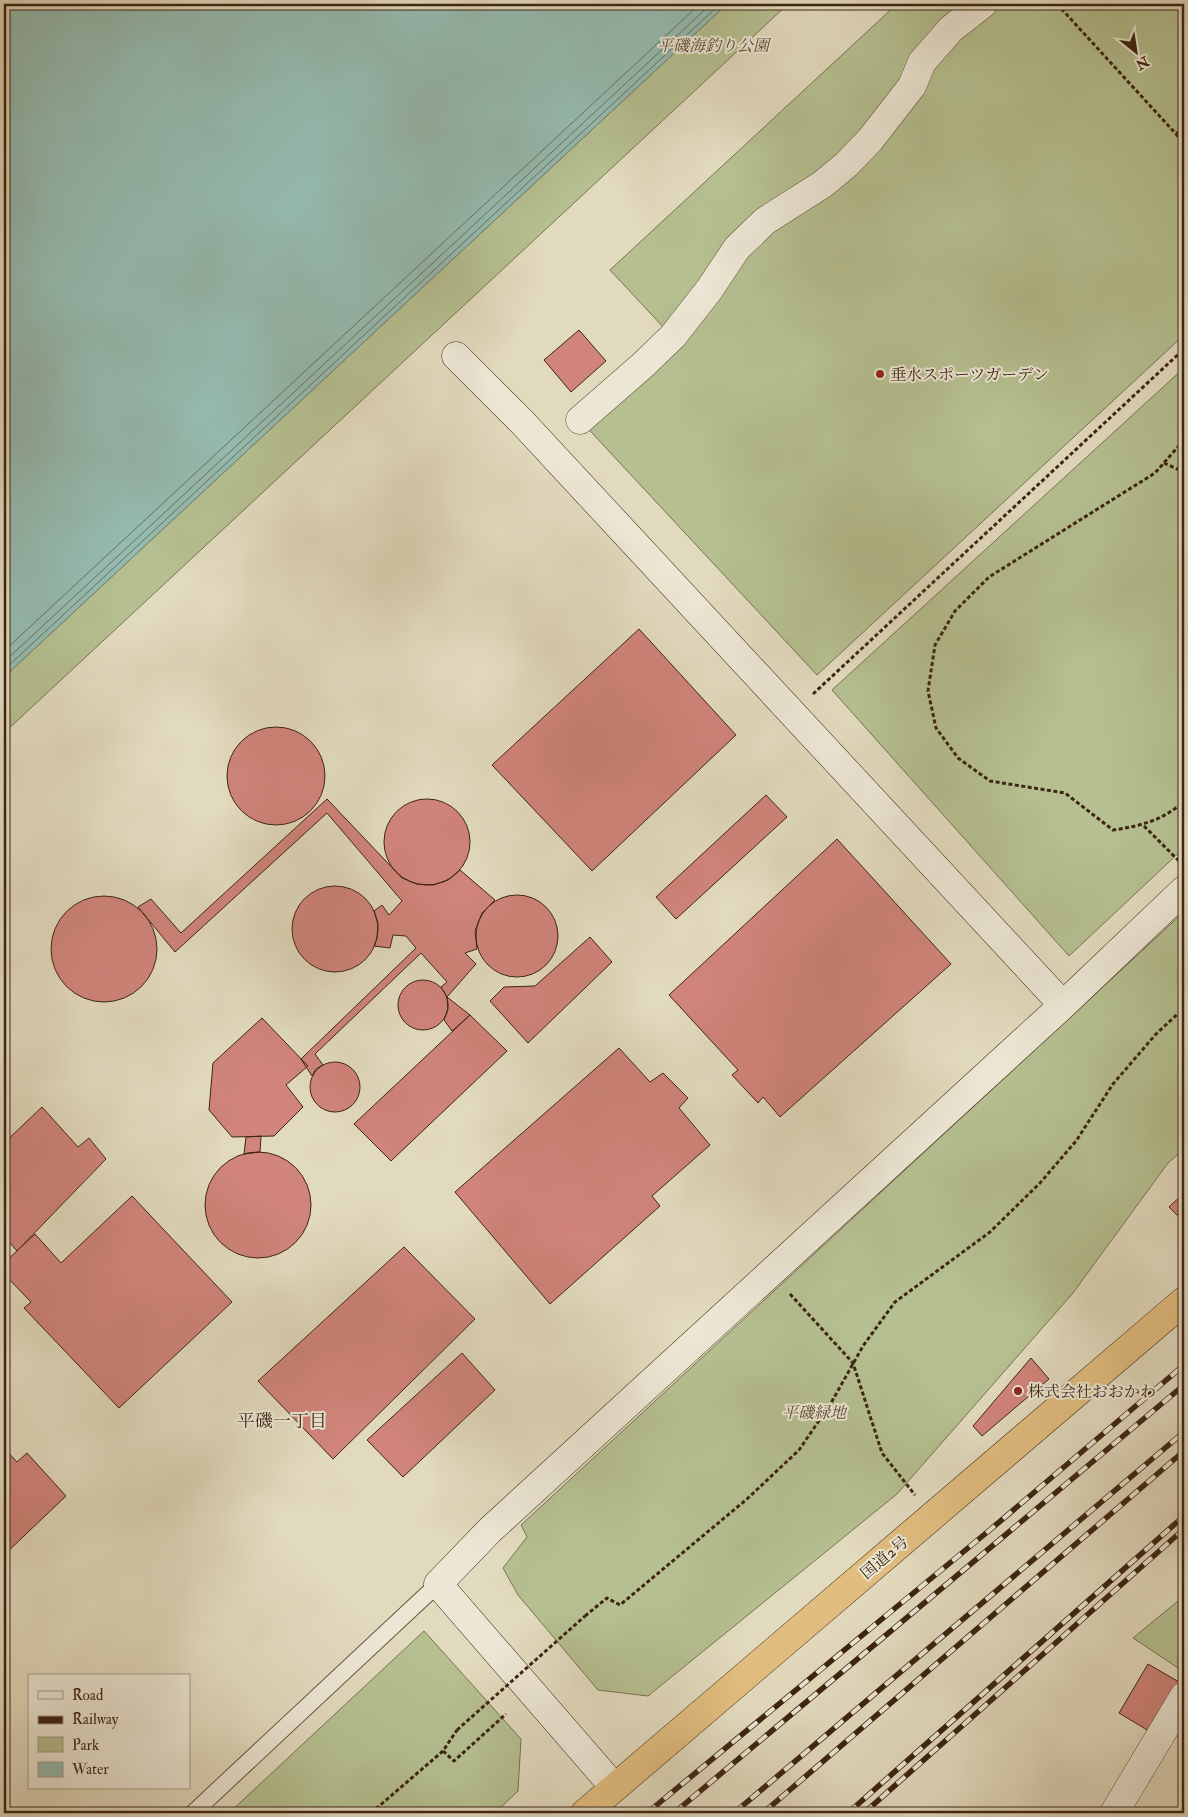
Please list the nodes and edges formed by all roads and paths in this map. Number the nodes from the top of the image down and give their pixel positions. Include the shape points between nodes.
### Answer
1 (983, 4) edge
2 (1057, 4) edge
3 (1184, 126) edge
4 (1176, 134) junction
5 (1184, 144) edge
6 (1184, 349) edge
7 (456, 356) dead end
8 (580, 420) dead end
9 (1184, 440) edge
10 (1164, 463) junction
11 (1184, 472) edge
12 (806, 687) dead end
13 (813, 694) junction
14 (820, 701) dead end
15 (1184, 801) edge
16 (1144, 826) junction
17 (1184, 857) edge
18 (1179, 861) junction
19 (1178, 879) edge
20 (1063, 1005) junction
21 (1184, 1008) edge
22 (771, 1273) junction
23 (1184, 1302) edge
24 (853, 1363) junction
25 (932, 1516) junction
26 (438, 1584) junction
27 (1184, 1696) edge
28 (506, 1714) dead end
29 (443, 1750) junction
30 (614, 1787) junction
31 (193, 1813) edge
32 (370, 1813) edge
33 (585, 1813) edge
34 (1114, 1813) edge

1 - 8 street via 951,29 922,62 912,86 853,158 823,184 766,221 738,248 673,336
2 - 4 path
3 - 4 path
4 - 5 path
6 - 13 path
7 - 20 street via 523,423
9 - 10 path
10 - 11 path
10 - 16 path via 1147,478 989,577 955,611 935,645 928,691 936,728 958,758 990,781 1065,793 1113,830
12 - 13 path
13 - 14 path
15 - 16 path via 1173,811
16 - 18 path
17 - 18 path
18 - 19 path
19 - 20 street
20 - 22 street
21 - 24 path via 1156,1034 1113,1084 1076,1141 1040,1183 990,1232 895,1302
22 - 24 path
22 - 26 street via 490,1530
23 - 25 highway, 国道2号
24 - 25 path via 882,1453
24 - 29 path, bridge via 799,1450 747,1499 620,1605 607,1598 585,1616 457,1730
25 - 30 highway, 国道2号
26 - 30 street
26 - 31 lane
27 - 34 street
28 - 29 path via 454,1761
29 - 32 path
30 - 33 highway, 国道2号

